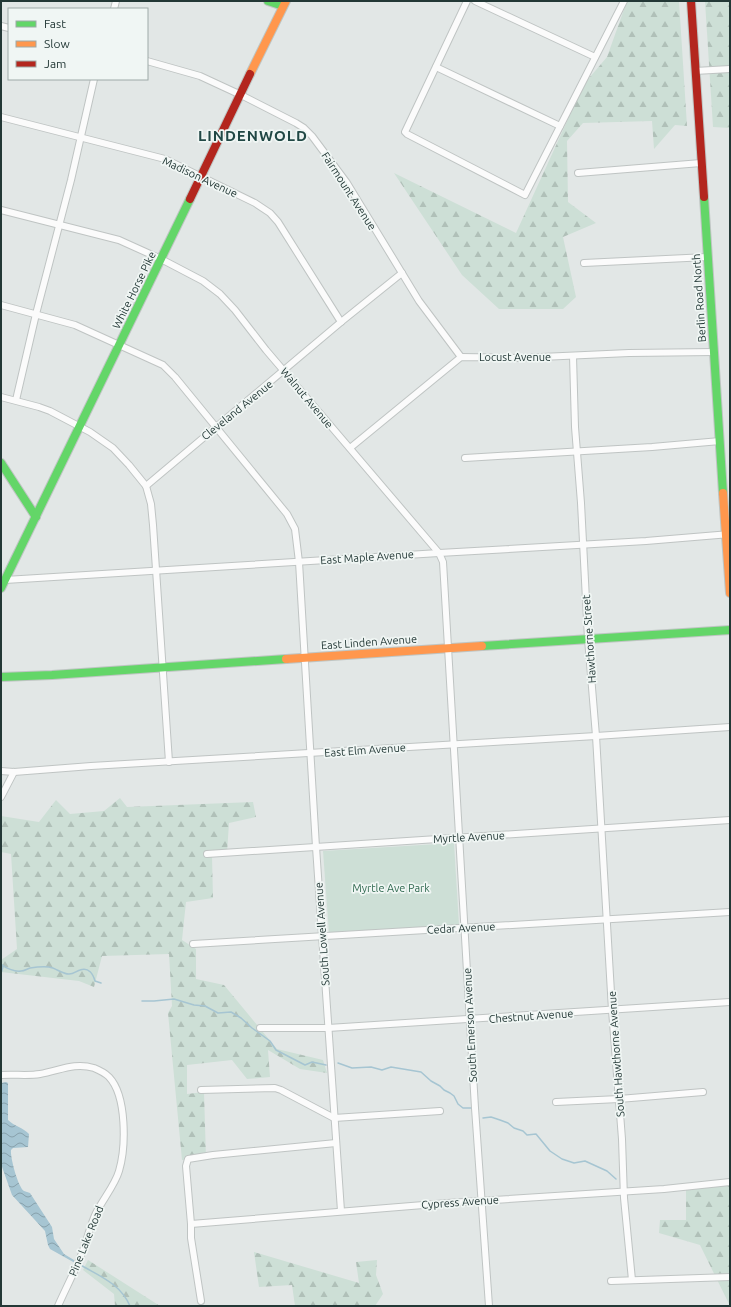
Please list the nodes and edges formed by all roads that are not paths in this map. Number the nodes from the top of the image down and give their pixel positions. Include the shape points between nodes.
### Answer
1 (268, 1) edge
2 (467, 1) edge
3 (476, 1) edge
4 (624, 1) edge
5 (691, 1) edge
6 (285, 3) edge
7 (595, 57) junction
8 (148, 61) edge
9 (436, 67) junction
10 (730, 69) edge
11 (695, 71) junction
12 (94, 80) edge
13 (241, 95) junction
14 (1, 117) edge
15 (560, 126) junction
16 (81, 137) junction
17 (701, 163) junction
18 (578, 173) dead end
19 (201, 176) junction
20 (1, 210) edge
21 (60, 225) junction
22 (708, 257) junction
23 (161, 259) junction
24 (584, 263) dead end
25 (402, 273) junction
26 (1, 305) edge
27 (36, 314) junction
28 (341, 322) junction
29 (120, 345) junction
30 (714, 352) junction
31 (573, 356) junction
32 (462, 357) junction
33 (284, 371) junction
34 (1, 397) edge
35 (16, 400) junction
36 (79, 427) junction
37 (215, 428) junction
38 (720, 441) junction
39 (350, 448) junction
40 (577, 451) junction
41 (464, 458) dead end
42 (1, 463) edge
43 (146, 486) junction
44 (36, 517) junction
45 (728, 534) edge
46 (583, 545) junction
47 (439, 553) junction
48 (299, 562) junction
49 (156, 571) junction
50 (3, 584) edge
51 (730, 594) edge
52 (730, 630) edge
53 (588, 640) junction
54 (448, 648) junction
55 (305, 658) junction
56 (162, 667) junction
57 (5, 677) edge
58 (730, 727) edge
59 (596, 736) junction
60 (453, 744) junction
61 (311, 753) junction
62 (169, 762) junction
63 (1, 771) edge
64 (14, 772) junction
65 (1, 797) edge
66 (730, 820) edge
67 (602, 828) junction
68 (458, 838) junction
69 (316, 847) junction
70 (207, 854) dead end
71 (730, 912) edge
72 (608, 920) junction
73 (464, 928) junction
74 (322, 936) junction
75 (193, 944) dead end
76 (730, 1002) edge
77 (612, 1010) junction
78 (470, 1020) junction
79 (260, 1028) dead end
80 (328, 1028) junction
81 (1, 1075) edge
82 (201, 1090) dead end
83 (703, 1092) dead end
84 (619, 1099) junction
85 (556, 1102) dead end
86 (440, 1110) dead end
87 (334, 1118) junction
88 (336, 1143) junction
89 (730, 1182) edge
90 (624, 1192) junction
91 (482, 1200) junction
92 (341, 1211) junction
93 (191, 1224) junction
94 (730, 1277) edge
95 (632, 1280) junction
96 (611, 1281) dead end
97 (201, 1301) dead end
98 (58, 1306) edge
99 (489, 1306) edge

1 - 6 main road
2 - 9 street
3 - 7 street
4 - 7 street
5 - 11 main road, Berlin Road North
6 - 13 main road, White Horse Pike
7 - 15 street
8 - 13 street, Fairmount Avenue via 200,76
9 - 15 street
9 - 15 street via 406,134 525,194
10 - 11 street
11 - 17 main road, Berlin Road North
12 - 16 street
13 - 19 main road, White Horse Pike
13 - 25 street, Fairmount Avenue via 296,123 312,136 347,183
14 - 16 street, Madison Avenue
16 - 19 street, Madison Avenue via 165,159
16 - 21 street
17 - 18 street
17 - 22 main road, Berlin Road North
19 - 23 main road, White Horse Pike
19 - 28 street, Madison Avenue via 270,213
20 - 21 street, Walnut Avenue
21 - 23 street, Walnut Avenue via 119,240
21 - 27 street
22 - 24 street
22 - 30 main road, Berlin Road North
23 - 29 main road, White Horse Pike
23 - 33 street, Walnut Avenue via 203,281 220,294
25 - 28 street, Cleveland Avenue
25 - 32 street, Fairmount Avenue via 419,301
26 - 27 street
27 - 29 street via 75,325
27 - 35 street
28 - 33 street, Cleveland Avenue
29 - 36 main road, White Horse Pike
29 - 37 street via 163,365
30 - 31 street, Locust Avenue
30 - 38 main road, Berlin Road North
31 - 32 street, Locust Avenue
31 - 40 street, Hawthorne Street
32 - 39 street
33 - 37 street, Cleveland Avenue
33 - 39 street, Walnut Avenue
34 - 35 street
35 - 36 street via 45,409
36 - 43 street via 113,448
36 - 44 main road, White Horse Pike
37 - 43 street, Cleveland Avenue
37 - 48 street, South Lowell Avenue via 286,514 293,526
38 - 40 street
38 - 45 main road, Berlin Road North
39 - 47 street, Walnut Avenue
40 - 41 street
40 - 46 street, Hawthorne Street
42 - 44 main road
43 - 49 street via 151,504
44 - 50 main road, White Horse Pike
45 - 46 street, East Maple Avenue
45 - 51 main road, Berlin Road North
46 - 47 street, East Maple Avenue
46 - 53 street, Hawthorne Street
47 - 48 street, East Maple Avenue
47 - 54 street, South Emerson Avenue via 443,562
48 - 49 street, East Maple Avenue
48 - 55 street, South Lowell Avenue
49 - 50 street, East Maple Avenue
49 - 56 street
52 - 53 main road, East Linden Avenue
53 - 54 main road, East Linden Avenue
53 - 59 street, Hawthorne Street
54 - 55 main road, East Linden Avenue
54 - 60 street, South Emerson Avenue
55 - 56 main road, East Linden Avenue
55 - 61 street, South Lowell Avenue
56 - 57 main road, East Linden Avenue
56 - 62 street
58 - 59 street, East Elm Avenue
59 - 60 street, East Elm Avenue
59 - 67 street, Hawthorne Street
60 - 61 street, East Elm Avenue
60 - 68 street, South Emerson Avenue
61 - 62 street, East Elm Avenue
61 - 69 street, South Lowell Avenue
62 - 64 street, East Elm Avenue
63 - 64 street, East Elm Avenue
64 - 65 street
66 - 67 street, Myrtle Avenue
67 - 68 street, Myrtle Avenue
67 - 72 street, South Hawthorne Avenue
68 - 69 street, Myrtle Avenue
68 - 73 street, South Emerson Avenue
69 - 70 street, Myrtle Avenue
69 - 74 street, South Lowell Avenue
71 - 72 street, Cedar Avenue
72 - 73 street, Cedar Avenue
72 - 77 street, South Hawthorne Avenue
73 - 74 street, Cedar Avenue
73 - 78 street, South Emerson Avenue
74 - 75 street, Cedar Avenue
74 - 80 street, South Lowell Avenue
76 - 77 street, Chestnut Avenue
77 - 78 street, Chestnut Avenue
77 - 84 street, South Hawthorne Avenue
78 - 80 street, Chestnut Avenue
78 - 91 street, South Emerson Avenue
79 - 80 street, Chestnut Avenue
80 - 87 street, South Lowell Avenue
81 - 98 street, Pine Lake Road via 40,1074 66,1067 85,1066 109,1076 118,1092 124,1134 120,1171 96,1215
82 - 87 street via 275,1088
83 - 84 street
84 - 85 street
84 - 90 street, South Hawthorne Avenue
86 - 87 street
87 - 88 street, South Lowell Avenue
88 - 92 street, South Lowell Avenue
88 - 93 street via 188,1159 186,1166
89 - 90 street, Cypress Avenue
90 - 91 street, Cypress Avenue
90 - 95 street, South Hawthorne Avenue
91 - 92 street, Cypress Avenue
91 - 99 street, South Emerson Avenue
92 - 93 street, Cypress Avenue
93 - 97 street via 190,1238
94 - 95 street
95 - 96 street

